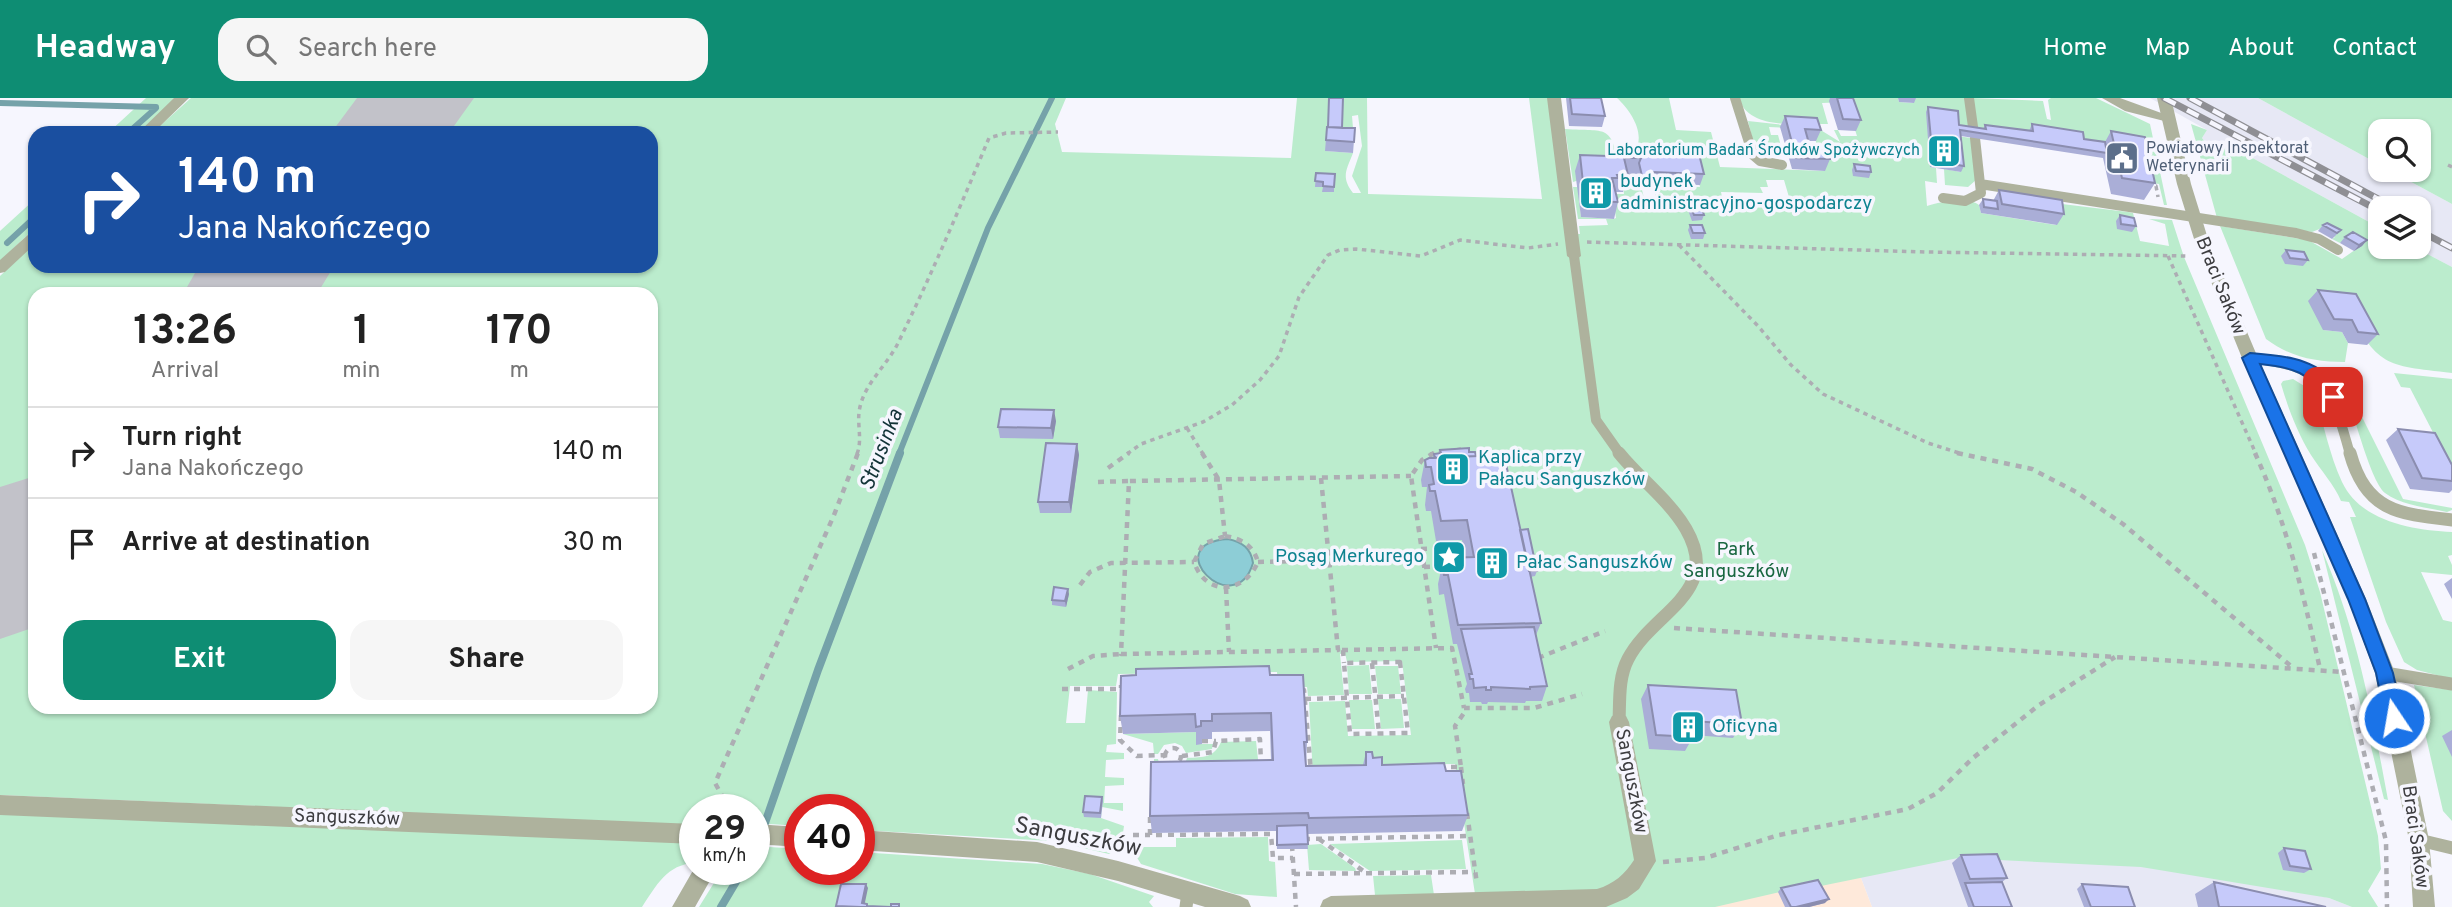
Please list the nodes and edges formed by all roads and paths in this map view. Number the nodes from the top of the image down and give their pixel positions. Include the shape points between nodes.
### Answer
1 (182, 98) edge
2 (1554, 98) edge
3 (1735, 98) edge
4 (1969, 98) edge
5 (2109, 98) edge
6 (2164, 98) edge
7 (2168, 118) junction
8 (152, 126) edge
9 (1058, 132) dead end
10 (1782, 165) dead end
11 (1980, 184) junction
12 (1942, 198) dead end
13 (2194, 219) junction
14 (28, 242) edge
15 (1679, 245) junction
16 (1573, 249) junction
17 (2338, 250) dead end
18 (2168, 256) junction
19 (2188, 256) dead end
20 (0, 268) edge
21 (2250, 358) junction
22 (1187, 428) junction
23 (1468, 451) edge
24 (1108, 468) dead end
25 (1411, 476) junction
26 (1321, 478) junction
27 (1219, 480) junction
28 (1129, 481) junction
29 (1098, 482) dead end
30 (2452, 520) edge
31 (1225, 536) junction
32 (1421, 549) junction
33 (2313, 550) dead end
34 (1422, 558) junction
35 (1329, 560) junction
36 (1194, 562) junction
37 (1258, 562) junction
38 (1125, 563) junction
39 (1424, 567) junction
40 (1080, 585) dead end
41 (1226, 588) junction
42 (1652, 627) junction
43 (1605, 631) dead end
44 (1436, 648) junction
45 (1340, 650) junction
46 (1229, 652) junction
47 (1121, 654) junction
48 (2116, 657) junction
49 (1344, 663) junction
50 (1372, 663) junction
51 (2292, 667) junction
52 (1068, 669) dead end
53 (2320, 669) junction
54 (1538, 670) edge
55 (2343, 671) junction
56 (2385, 673) junction
57 (1122, 677) edge
58 (2452, 684) edge
59 (1062, 689) dead end
60 (1121, 689) junction
61 (1294, 690) edge
62 (1543, 693) edge
63 (1582, 694) dead end
64 (1404, 696) junction
65 (1375, 697) junction
66 (1347, 698) junction
67 (1305, 699) junction
68 (1545, 705) junction
69 (1464, 708) junction
70 (1619, 722) joint
71 (1378, 733) junction
72 (1202, 741) edge
73 (1216, 741) junction
74 (1165, 755) junction
75 (1182, 756) junction
76 (1435, 766) edge
77 (1461, 767) junction
78 (1262, 773) edge
79 (1311, 779) edge
80 (721, 794) edge
81 (1464, 795) edge
82 (0, 805) edge
83 (1466, 808) edge
84 (1150, 811) edge
85 (679, 833) edge
86 (1133, 835) dead end
87 (1150, 835) junction
88 (1469, 836) junction
89 (1318, 839) junction
90 (875, 841) edge
91 (2419, 841) junction
92 (2452, 848) edge
93 (1293, 858) junction
94 (1645, 862) junction
95 (1475, 872) junction
96 (1367, 873) junction
97 (1294, 874) junction
98 (696, 885) edge
99 (1187, 899) edge
100 (1480, 903) junction
101 (683, 907) edge
102 (1240, 907) edge
103 (1296, 907) edge
104 (1331, 907) edge
105 (2387, 907) edge
106 (2424, 907) edge

1 - 8 street
2 - 16 street, Sanguszków
3 - 10 lane via 1753,155
4 - 11 lane
5 - 7 street
6 - 7 street, Braci Saków
7 - 13 street, Braci Saków
9 - 80 path via 1001,132 989,138 923,293 860,407 860,448 715,783
11 - 12 lane via 1981,193 1974,199
11 - 13 lane
13 - 17 lane via 2306,235
13 - 21 street, Braci Saków
14 - 20 street
15 - 16 path
15 - 18 path
15 - 51 path via 1823,394 1928,443 2032,469 2076,492 2123,524
16 - 22 path via 1460,240 1421,256 1340,250 1328,255 1299,297 1279,356 1266,372 1232,405
16 - 42 lane, Sanguszków via 1596,420 1610,443 1675,515 1695,553 1688,592
18 - 19 path
18 - 53 path via 2275,497 2296,561
21 - 30 lane via 2298,365 2324,382 2333,397 2356,474 2371,496 2398,512
21 - 56 street, Braci Saków
22 - 24 path via 1141,444
22 - 27 path
23 - 25 path via 1432,453
25 - 26 path
25 - 32 path
26 - 27 path
26 - 35 path
27 - 28 path
27 - 31 path
28 - 29 path
28 - 38 path
31 - 36 path via 1203,544
31 - 37 path via 1250,545
32 - 34 path
32 - 39 path via 1454,548 1457,566
33 - 55 path
34 - 35 path
34 - 39 path
35 - 37 path
35 - 45 path
36 - 38 path
36 - 41 path via 1204,581
37 - 41 path via 1244,583
38 - 40 path via 1100,566
38 - 47 path
39 - 44 path
41 - 46 path
42 - 48 path
42 - 70 lane, Sanguszków via 1627,660
43 - 54 path via 1534,658
44 - 45 path
44 - 69 path via 1452,648
45 - 46 path
45 - 49 path
46 - 47 path
47 - 52 path via 1093,656
48 - 51 path
48 - 94 path via 2039,705 1937,793 1908,809 1779,835 1705,858
49 - 50 path
49 - 66 path
50 - 64 path via 1400,662
50 - 65 path
51 - 53 path
53 - 55 path
55 - 105 path via 2386,841
56 - 58 lane
56 - 91 street, Braci Saków
57 - 60 path
59 - 60 path
60 - 74 path via 1120,740 1137,757
61 - 67 path via 1304,690
62 - 68 path
63 - 68 path
64 - 65 path
64 - 71 path via 1408,733
65 - 66 path
65 - 71 path
66 - 67 path
66 - 71 path via 1350,734
67 - 79 path
68 - 69 path
69 - 77 path via 1455,726
70 - 94 street, Sanguszków
72 - 73 path
73 - 75 path via 1213,752
73 - 78 path via 1260,739
74 - 75 path via 1172,748
74 - 75 path via 1173,764
76 - 77 path
77 - 81 path
82 - 85 street, Sanguszków
83 - 88 path
84 - 87 path
86 - 87 path
87 - 93 path via 1271,834 1273,859
88 - 89 path
88 - 95 path
89 - 93 path via 1292,840
89 - 96 path
90 - 99 street, Sanguszków via 1037,852 1098,865
91 - 92 lane
91 - 106 street, Braci Saków
93 - 97 path
94 - 100 street, Sanguszków via 1628,886 1605,897
95 - 96 path
95 - 100 path
96 - 97 path
97 - 103 path
98 - 101 street
99 - 102 street, Sanguszków
100 - 104 street, Sanguszków

